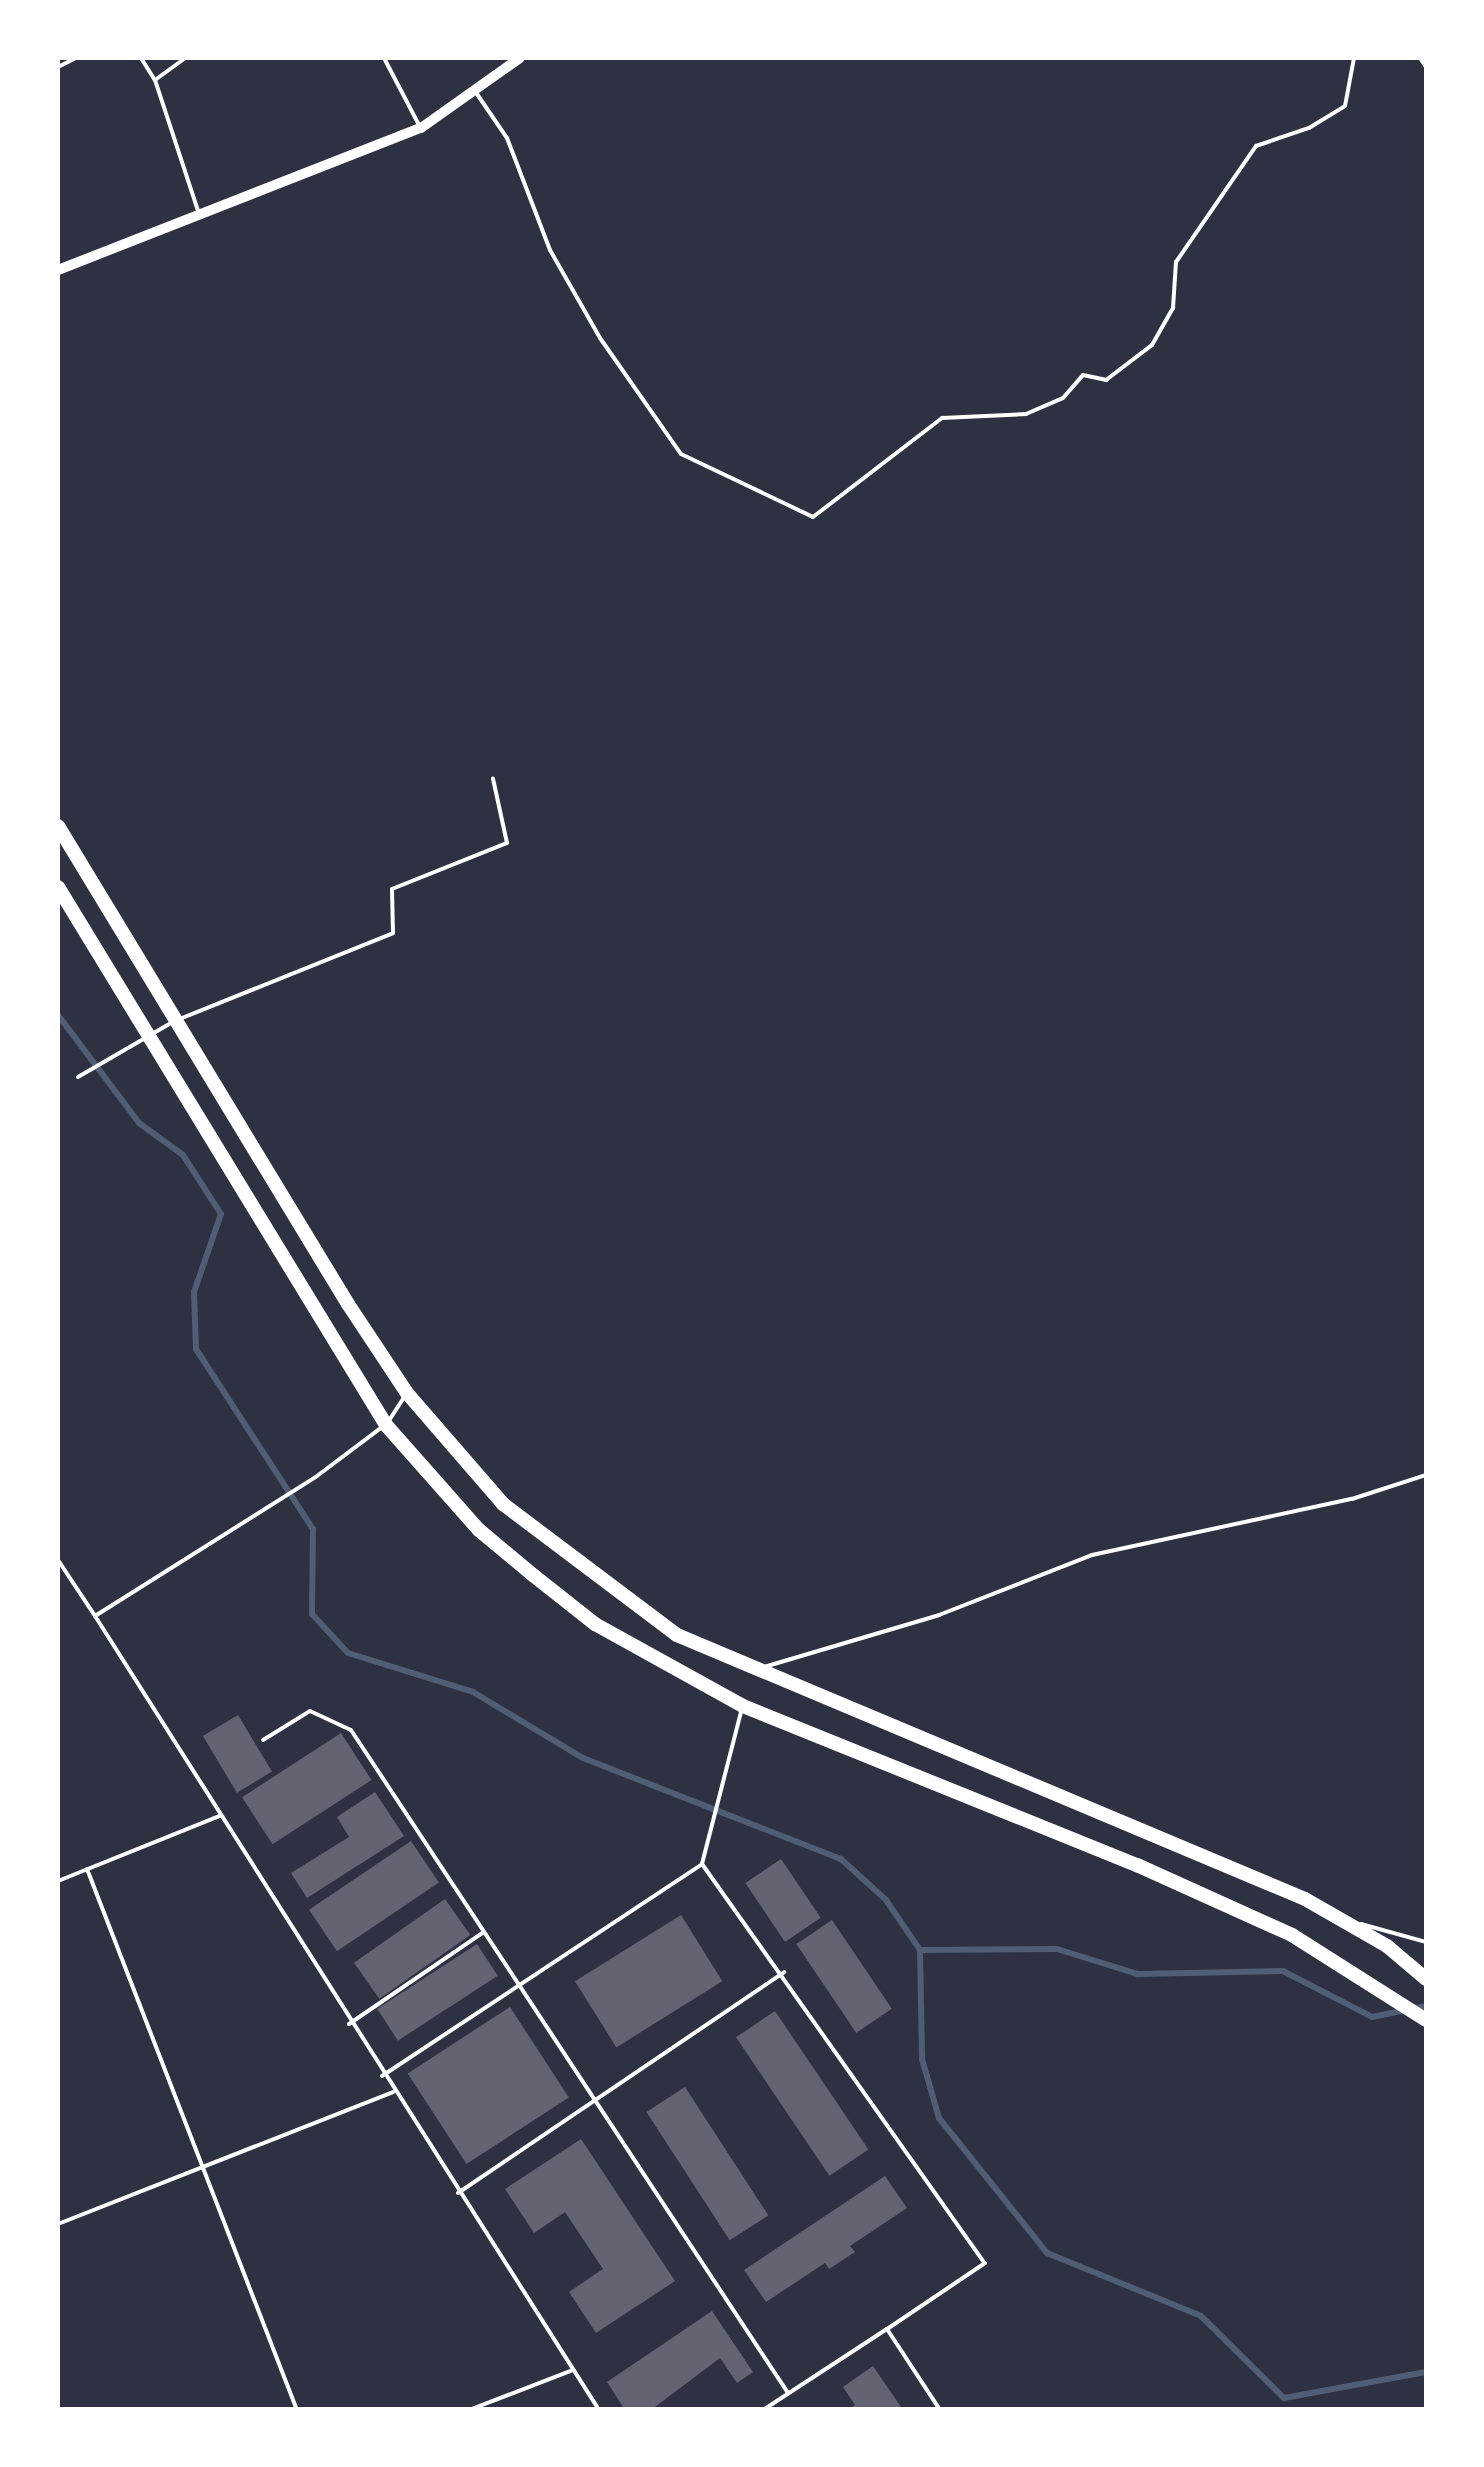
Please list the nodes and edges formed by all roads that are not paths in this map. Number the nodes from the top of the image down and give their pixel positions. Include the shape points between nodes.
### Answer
1 (76, 58) edge
2 (141, 58) edge
3 (185, 58) edge
4 (384, 58) edge
5 (520, 58) edge
6 (1354, 58) edge
7 (1420, 58) edge
8 (58, 67) edge
9 (1426, 68) edge
10 (155, 80) junction
11 (474, 90) junction
12 (421, 128) junction
13 (200, 214) junction
14 (58, 270) edge
15 (493, 779) dead end
16 (58, 826) edge
17 (58, 887) edge
18 (179, 1020) junction
19 (150, 1032) junction
20 (78, 1077) dead end
21 (407, 1393) junction
22 (386, 1425) junction
23 (1426, 1475) edge
24 (58, 1560) edge
25 (95, 1616) junction
26 (755, 1670) junction
27 (743, 1706) junction
28 (263, 1740) dead end
29 (220, 1816) junction
30 (702, 1864) junction
31 (87, 1869) junction
32 (58, 1881) edge
33 (1332, 1916) junction
34 (484, 1932) junction
35 (1426, 1942) edge
36 (784, 1972) junction
37 (1426, 1979) edge
38 (519, 1985) junction
39 (1426, 2020) edge
40 (349, 2024) junction
41 (382, 2076) junction
42 (393, 2092) junction
43 (595, 2100) junction
44 (204, 2166) junction
45 (458, 2193) junction
46 (58, 2224) edge
47 (887, 2329) junction
48 (573, 2370) junction
49 (788, 2393) junction
50 (297, 2410) edge
51 (469, 2410) edge
52 (599, 2410) edge
53 (763, 2410) edge
54 (940, 2410) edge

1 - 8 lane
2 - 10 lane
3 - 10 lane
4 - 12 lane
5 - 11 street
6 - 11 lane via 1345,106 1309,128 1256,146 1176,262 1174,308 1152,344 1106,380 1083,375 1064,398 1026,414 942,418 813,517 681,454 600,338 550,250 507,138
7 - 9 lane
10 - 13 lane
11 - 12 street
12 - 13 street
13 - 14 street
15 - 18 lane via 507,842 392,889 393,933
16 - 18 main road
17 - 19 main road
18 - 19 lane
18 - 21 main road
19 - 20 lane
19 - 22 main road
21 - 22 lane
21 - 26 main road via 503,1504 557,1550 677,1635
22 - 25 lane
22 - 27 main road via 479,1530 596,1624
23 - 26 lane via 1352,1499 1092,1555 938,1615
24 - 25 lane
25 - 29 lane
26 - 33 main road via 1149,1829
27 - 30 lane
27 - 39 main road via 1292,1935
28 - 34 lane via 310,1711 351,1730
29 - 31 lane
29 - 40 lane
30 - 36 lane
30 - 38 lane
31 - 32 lane
31 - 44 lane
33 - 35 lane
33 - 37 main road via 1387,1946
34 - 38 lane
34 - 40 lane
36 - 43 lane
36 - 47 lane via 985,2263
38 - 41 lane
38 - 43 lane
40 - 41 lane
41 - 42 lane
42 - 44 lane
42 - 45 lane
43 - 45 lane
43 - 49 lane
44 - 46 lane
44 - 50 lane
45 - 48 lane
47 - 49 lane
47 - 54 lane
48 - 51 lane
48 - 52 lane
49 - 53 lane

